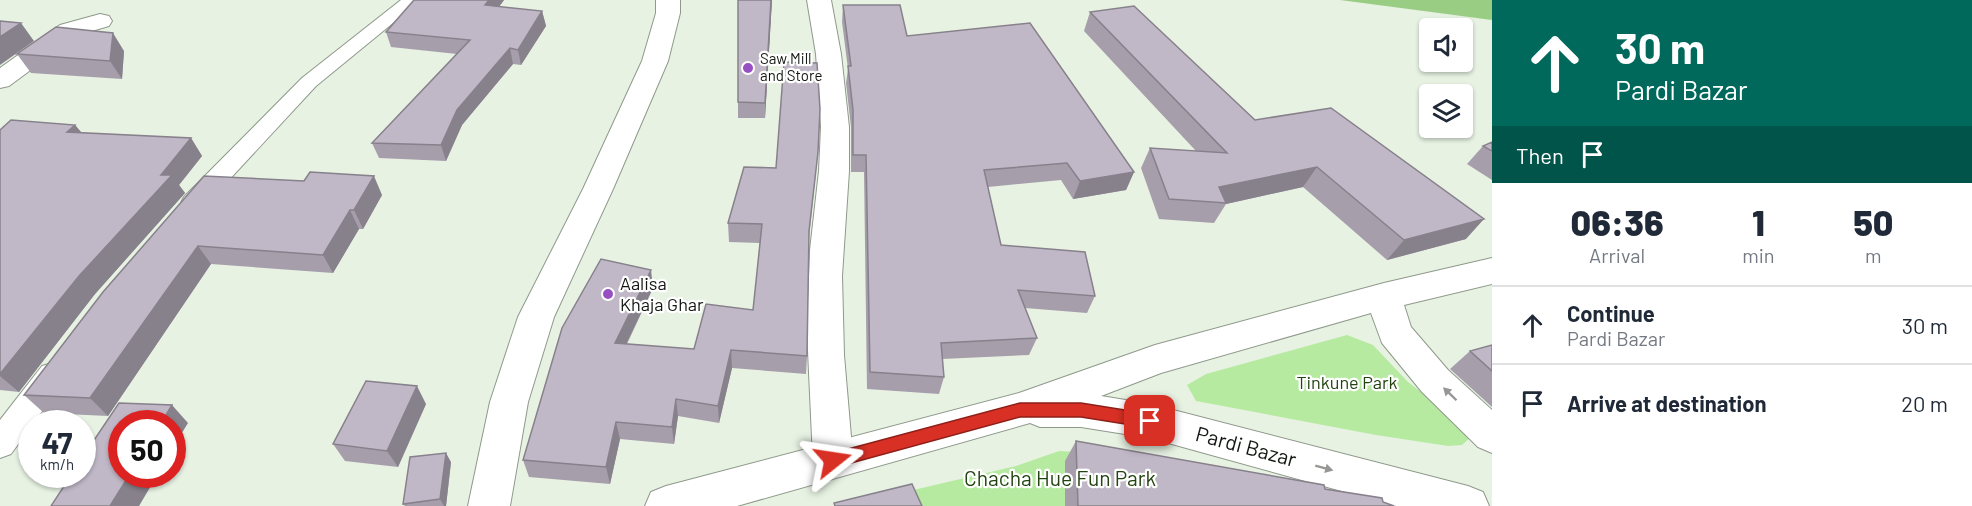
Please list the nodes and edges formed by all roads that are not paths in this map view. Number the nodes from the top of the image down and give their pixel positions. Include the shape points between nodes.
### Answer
1 (412, 0) edge
2 (668, 0) edge
3 (819, 0) edge
4 (100, 21) dead end
5 (0, 80) edge
6 (181, 216) edge
7 (1492, 271) edge
8 (1384, 296) junction
9 (66, 357) edge
10 (1020, 410) junction
11 (1492, 435) edge
12 (0, 444) edge
13 (833, 460) junction
14 (489, 506) edge
15 (666, 506) edge
16 (1468, 506) edge

1 - 6 lane via 309,82
2 - 14 main road via 655,61 536,317 509,402
3 - 13 main road via 827,41 835,146 824,316
4 - 5 main road via 69,30
7 - 8 main road
8 - 10 main road via 1155,360
11 -> 8 main road via 1435,381 1395,333
9 - 12 lane
10 - 13 main road
10 -> 16 main road, Pardi Bazar via 1081,410 1150,421
13 - 15 main road

